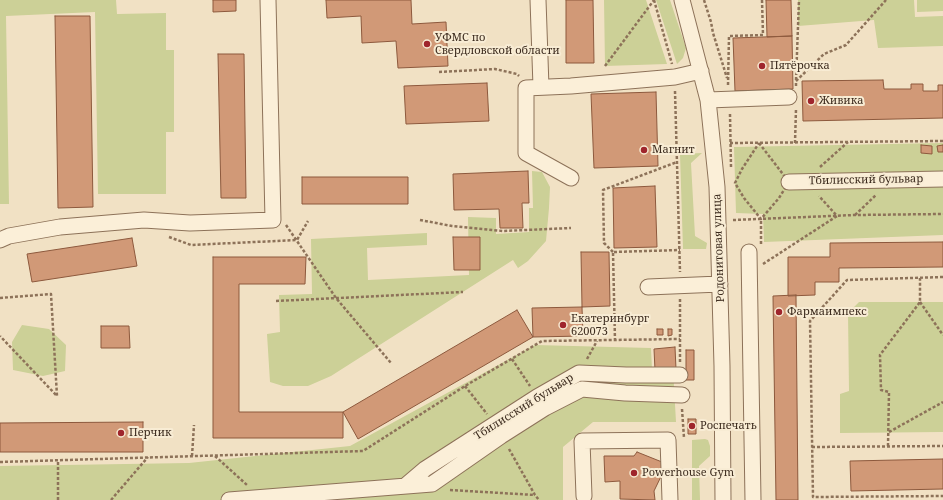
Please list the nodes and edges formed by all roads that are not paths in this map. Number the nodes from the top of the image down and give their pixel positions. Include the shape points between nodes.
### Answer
1 (268, 0) edge
2 (538, 0) edge
3 (682, 0) edge
4 (701, 71) junction
5 (541, 87) junction
6 (794, 96) road end
7 (708, 100) junction
8 (571, 178) dead end
9 (943, 179) edge
10 (789, 182) road end
11 (0, 240) edge
12 (749, 252) dead end
13 (720, 284) junction
14 (648, 287) dead end
15 (680, 375) road end
16 (682, 395) road end
17 (405, 486) junction
18 (584, 496) dead end
19 (229, 500) edge
20 (670, 500) edge
21 (723, 500) edge
22 (753, 500) edge

1 - 11 street via 273,220 190,223 144,220 60,226
2 - 5 street
3 - 4 street, Родонитовая улица
4 - 5 street via 675,77
4 - 7 street, Родонитовая улица
5 - 8 street via 526,88 526,154
6 - 7 street
7 - 13 street, Родонитовая улица via 717,187
9 - 10 street, Тбилисский бульвар
12 - 22 street
13 - 14 street
13 - 21 street, Родонитовая улица
15 - 17 street, Тбилисский бульвар via 579,373 425,469
16 - 17 street, Тбилисский бульвар via 582,389 539,412 432,484
17 - 19 street
18 - 20 street via 582,441 668,440

